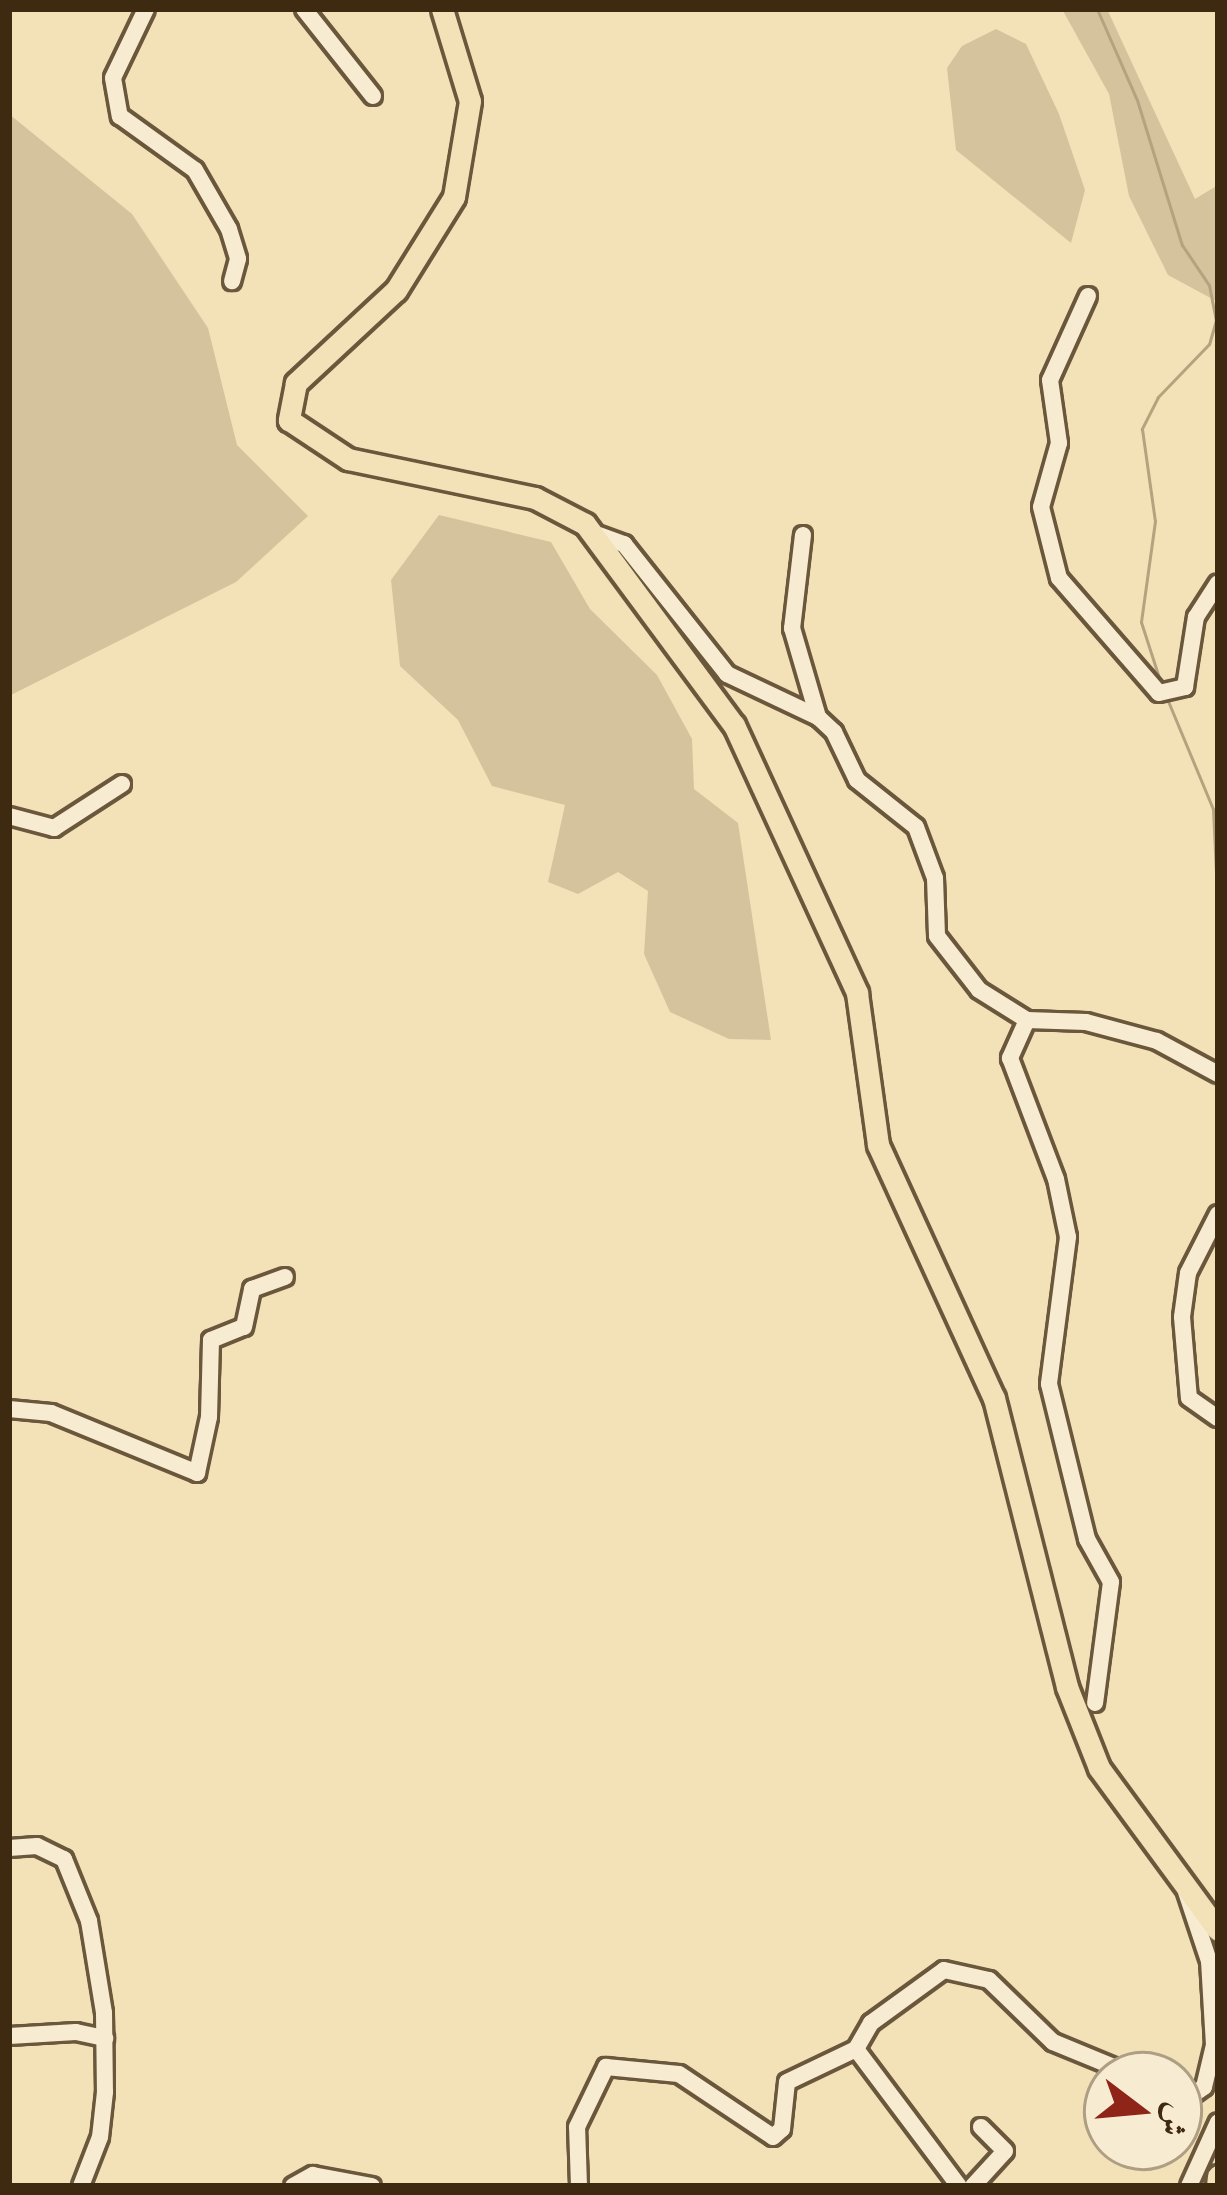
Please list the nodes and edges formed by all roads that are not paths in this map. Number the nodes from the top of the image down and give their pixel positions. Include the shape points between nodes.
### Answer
1 (146, 9) edge
2 (304, 9) edge
3 (442, 9) edge
4 (373, 96) dead end
5 (232, 281) dead end
6 (1088, 296) dead end
7 (599, 535) junction
8 (803, 535) dead end
9 (1218, 583) edge
10 (818, 717) junction
11 (122, 784) dead end
12 (9, 815) edge
13 (1027, 1020) junction
14 (1218, 1074) edge
15 (1218, 1214) edge
16 (285, 1277) dead end
17 (9, 1409) edge
18 (1218, 1418) edge
19 (1095, 1702) dead end
20 (9, 1848) edge
21 (1184, 1877) junction
22 (1218, 1930) edge
23 (9, 2036) edge
24 (105, 2038) junction
25 (856, 2049) junction
26 (1083, 2054) edge
27 (1203, 2088) edge
28 (1218, 2122) edge
29 (981, 2127) dead end
30 (1218, 2176) edge
31 (81, 2186) edge
32 (293, 2186) edge
33 (372, 2186) edge
34 (579, 2186) edge
35 (959, 2186) edge
36 (973, 2186) edge
37 (1189, 2186) edge
38 (1217, 2186) edge

1 - 5 street via 116,65 120,116 195,170 229,229 238,259
2 - 4 street
3 - 7 main road via 470,101 454,196 396,290 296,383 289,420 348,459 535,498
6 - 9 street via 1049,380 1059,443 1041,507 1059,578 1159,693 1185,687 1196,617
7 - 10 street via 624,544 727,674
7 - 21 main road via 734,725 798,854 857,993 878,1144 994,1398 1066,1688 1099,1768
8 - 10 street via 792,628
10 - 13 street via 835,732 857,780 916,827 935,878 947,958
11 - 12 street via 54,828
13 - 14 street via 1086,1022 1157,1041
13 - 19 street via 1010,1058 1057,1179 1068,1237 1051,1396 1087,1539 1112,1582
15 - 18 street via 1188,1273 1182,1317 1189,1398
16 - 17 street via 252,1289 244,1327 211,1340 209,1417 197,1472 51,1413
20 - 24 street via 49,1849 72,1870 95,1951
21 - 22 main road
21 - 27 street via 1213,1983 1214,2045
23 - 24 street
24 - 31 street via 102,2125
25 - 26 street via 871,2023 953,1970 1002,1988 1053,2042
25 - 34 street via 788,2082 782,2128 773,2137 680,2074 606,2067 577,2127
25 - 35 street
28 - 37 street
29 - 36 street via 1005,2151
30 - 38 main road
32 - 33 street via 313,2175

